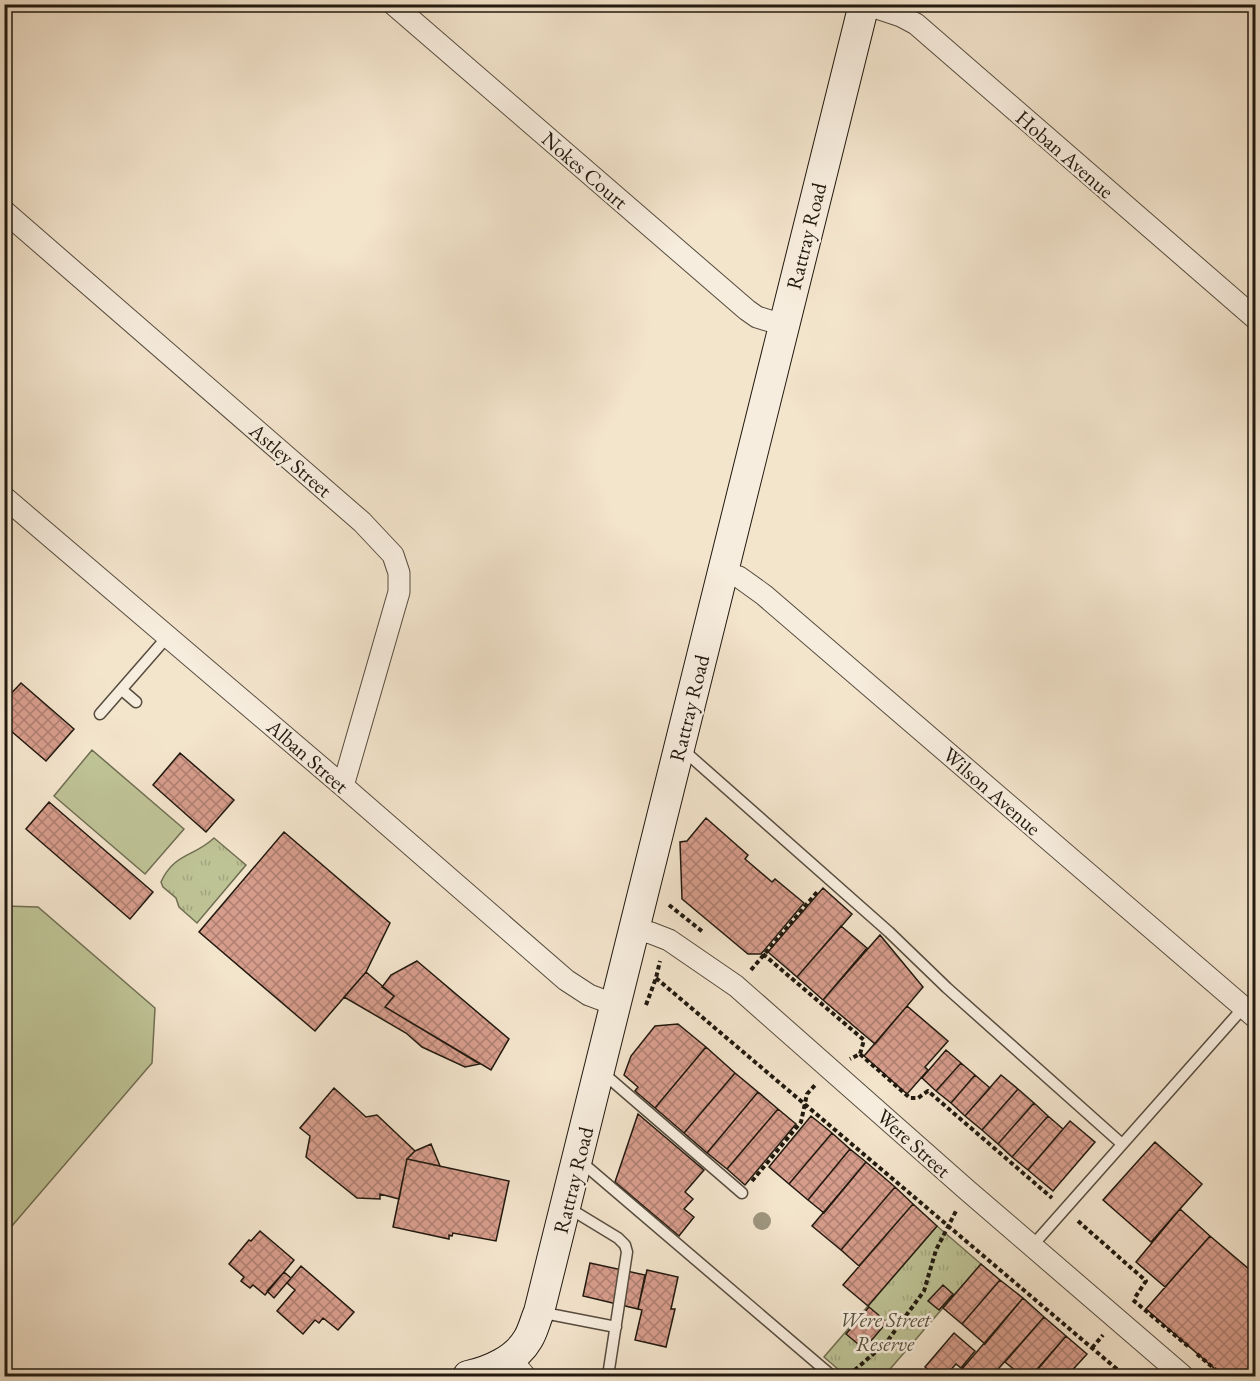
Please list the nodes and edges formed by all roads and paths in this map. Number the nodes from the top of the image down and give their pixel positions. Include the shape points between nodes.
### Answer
1 (393, 4) edge
2 (864, 4) edge
3 (4, 211) edge
4 (1256, 319) edge
5 (783, 325) junction
6 (4, 497) edge
7 (723, 572) junction
8 (168, 636) junction
9 (122, 690) junction
10 (136, 702) dead end
11 (100, 714) dead end
12 (680, 747) junction
13 (344, 786) junction
14 (828, 878) junction
15 (634, 929) junction
16 (764, 954) junction
17 (657, 978) dead end
18 (736, 986) junction
19 (616, 1005) junction
20 (1249, 1013) edge
21 (860, 1054) junction
22 (830, 1068) junction
23 (600, 1071) junction
24 (805, 1106) junction
25 (1122, 1144) junction
26 (577, 1159) junction
27 (967, 1190) junction
28 (742, 1193) joint
29 (567, 1207) junction
30 (1065, 1210) junction
31 (948, 1228) junction
32 (1033, 1245) junction
33 (1134, 1299) dead end
34 (539, 1312) junction
35 (616, 1327) junction
36 (517, 1367) edge
37 (468, 1377) edge
38 (608, 1377) edge
39 (832, 1377) edge
40 (846, 1377) edge
41 (1125, 1377) edge
42 (1183, 1377) edge

1 - 5 street, Nokes Court via 747,310
2 - 4 street, Hoban Avenue via 916,24
2 - 5 street, Rattray Road
3 - 13 street, Astley Street via 362,522 393,555 399,573 399,592
5 - 7 street, Rattray Road
6 - 8 street, Alban Street
7 - 12 street, Rattray Road
7 - 20 street, Wilson Avenue via 739,577 764,595
8 - 9 lane
8 - 13 street, Alban Street
9 - 10 lane
9 - 11 lane
12 - 14 lane
12 - 15 street, Rattray Road
13 - 19 street, Alban Street via 566,980 589,995
14 - 16 path
14 - 25 lane
15 - 18 street, Were Street via 669,940
15 - 19 street, Rattray Road
16 - 18 path
16 - 21 path via 864,1040
17 - 24 path
18 - 22 street, Were Street
19 - 23 street, Rattray Road
20 - 25 lane
21 - 22 path
21 - 30 path via 910,1098 928,1091
22 - 24 path via 807,1094
22 - 27 street, Were Street
23 - 26 street, Rattray Road
23 - 28 lane
24 - 28 path via 801,1122
24 - 31 path
25 - 30 lane
26 - 29 street, Rattray Road
26 - 39 lane
27 - 31 path
27 - 32 street, Were Street
29 - 34 street, Rattray Road
29 - 35 lane via 625,1245
30 - 32 lane
30 - 33 path via 1146,1281
31 - 40 path via 936,1250 924,1291 886,1343
31 - 41 path
32 - 42 street, Were Street
34 - 35 lane
34 - 36 street, Rattray Road
35 - 38 lane
36 - 37 street, Rattray Road

